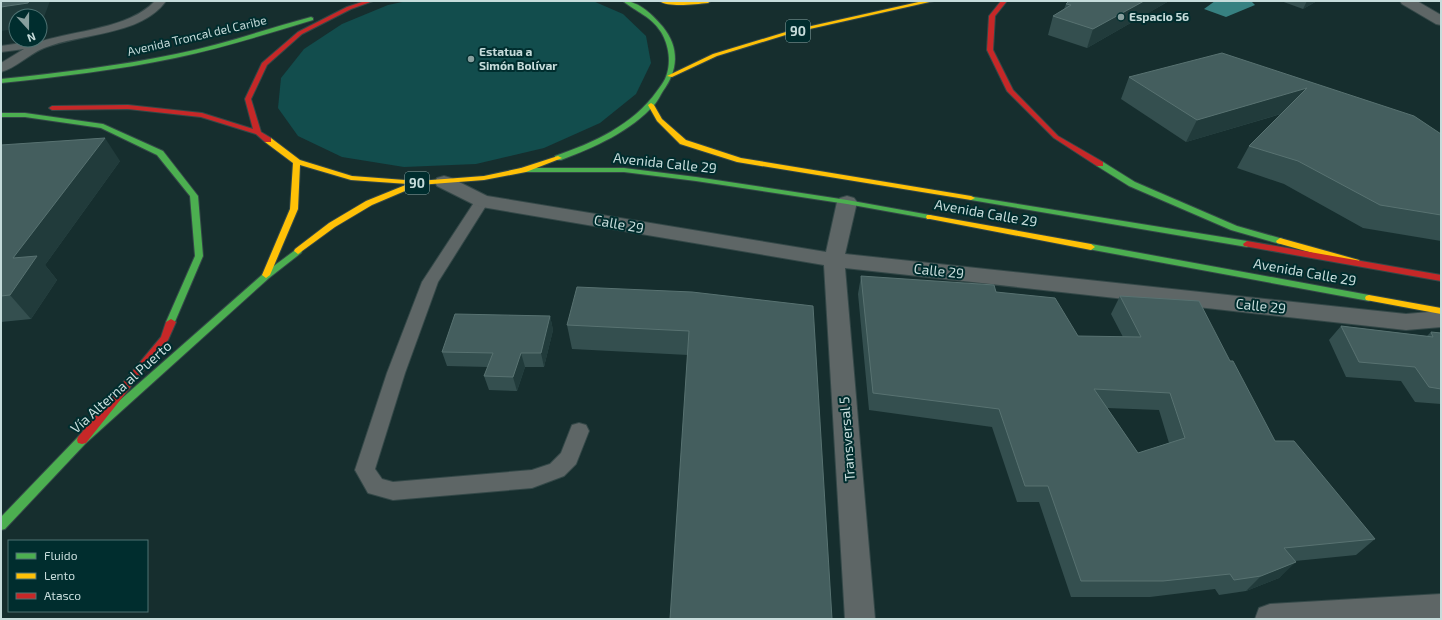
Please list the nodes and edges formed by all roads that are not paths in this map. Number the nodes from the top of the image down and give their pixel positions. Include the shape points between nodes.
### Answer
1 (161, 1) edge
2 (370, 1) edge
3 (626, 1) edge
4 (662, 1) edge
5 (708, 1) edge
6 (931, 1) edge
7 (1004, 1) edge
8 (1407, 1) edge
9 (349, 8) junction
10 (1441, 21) edge
11 (48, 43) edge
12 (37, 48) edge
13 (1, 68) edge
14 (670, 76) junction
15 (1, 81) edge
16 (651, 105) junction
17 (1, 111) edge
18 (1, 115) edge
19 (258, 133) junction
20 (297, 162) junction
21 (523, 170) junction
22 (444, 182) junction
23 (418, 183) junction
24 (482, 201) junction
25 (847, 202) junction
26 (834, 260) junction
27 (1356, 262) junction
28 (266, 276) junction
29 (1441, 278) edge
30 (1441, 311) edge
31 (1441, 319) edge
32 (579, 431) dead end
33 (82, 440) junction
34 (1, 525) edge
35 (1441, 609) edge
36 (860, 619) edge
37 (1270, 619) edge

1 - 11 lane via 156,8 126,24
2 - 9 main road
3 - 14 main road, 90 via 656,21 668,37 673,56
4 - 5 main road
6 - 14 main road, 90 via 791,32 715,55
7 - 27 main road via 992,16 990,50 1010,91 1056,137 1132,184 1234,228
8 - 10 street
9 - 15 main road, Avenida Troncal del Caribe via 229,43 156,60 62,75
9 - 19 main road via 300,33 264,64 248,99
12 - 13 lane
14 - 16 main road, 90
16 - 21 main road, 90 via 620,130 577,152
16 - 27 main road, Avenida Calle 29 via 659,120 683,142 740,160
17 - 19 main road, 90 via 128,107 202,115
18 - 33 main road via 25,115 102,126 160,153 194,196 199,256 165,338
19 - 20 main road, 90
20 - 23 main road, 90 via 351,178
20 - 28 main road, Vía Alterna al Puerto via 294,209
21 - 22 main road, 90 via 484,178
21 - 25 main road, Avenida Calle 29 via 624,170
22 - 23 main road, 90
22 - 24 street, Calle 29
23 - 28 main road, Vía Alterna al Puerto via 369,203 332,225
24 - 26 street, Calle 29
24 - 32 lane via 430,282 396,373 365,470 374,487 394,491 532,479 557,470 569,458
25 - 26 street, Transversal 5
25 - 30 main road, Avenida Calle 29
26 - 31 street, Calle 29 via 1406,322
26 - 36 street, Transversal 5
27 - 29 main road, Avenida Calle 29
28 - 33 main road, Vía Alterna al Puerto
33 - 34 main road, Vía Alterna al Puerto
35 - 37 street

